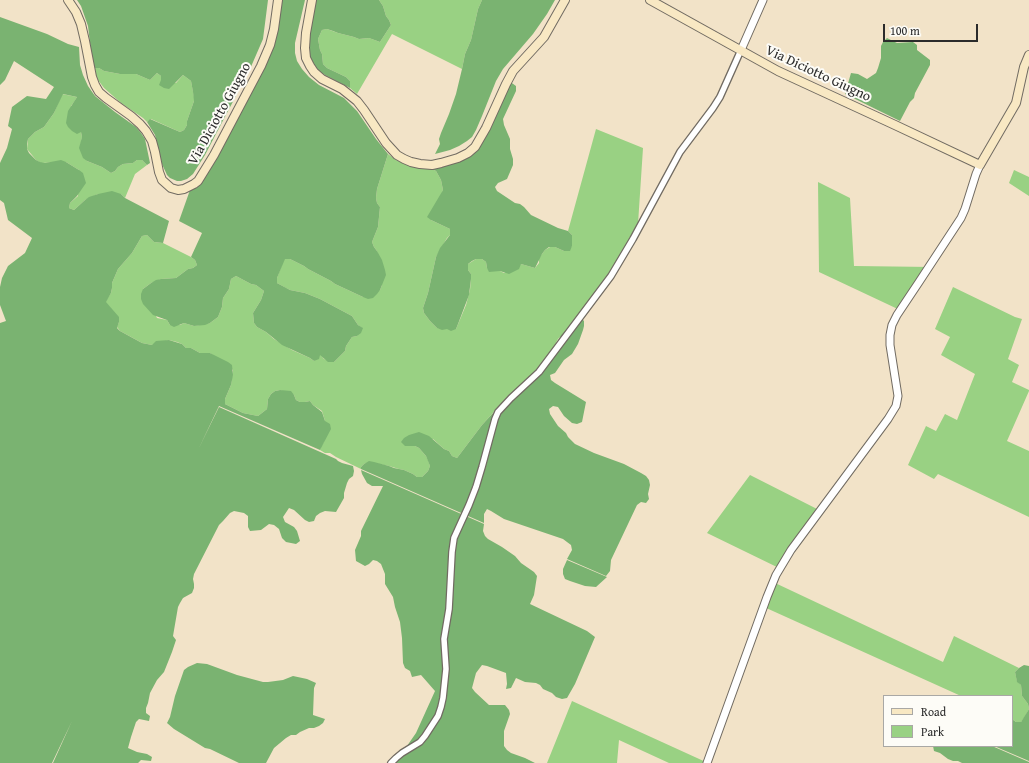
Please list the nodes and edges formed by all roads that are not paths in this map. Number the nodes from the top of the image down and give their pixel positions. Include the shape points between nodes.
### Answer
1 (68, 0) edge
2 (278, 0) edge
3 (312, 0) edge
4 (565, 0) edge
5 (650, 0) edge
6 (763, 0) edge
7 (741, 50) junction
8 (1029, 55) edge
9 (980, 165) junction
10 (391, 763) edge
11 (707, 763) edge

1 - 2 main road, Via Diciotto Giugno via 81,24 94,85 146,131 152,141 162,180 171,188 178,190 198,180 261,66 270,45
3 - 4 main road via 305,48 306,58 314,72 357,101 397,155 411,162 432,165 458,158 475,147 506,84 544,37
5 - 7 main road, Via Diciotto Giugno
6 - 7 street
7 - 9 main road, Via Diciotto Giugno via 778,71
7 - 10 street via 720,97 680,152 611,276 539,372 498,412 476,487 454,538 449,609 444,639 446,669 441,707 438,716 420,742
8 - 9 main road via 1016,103
9 - 11 street via 966,210 892,325 890,345 898,396 896,406 791,550 776,575

